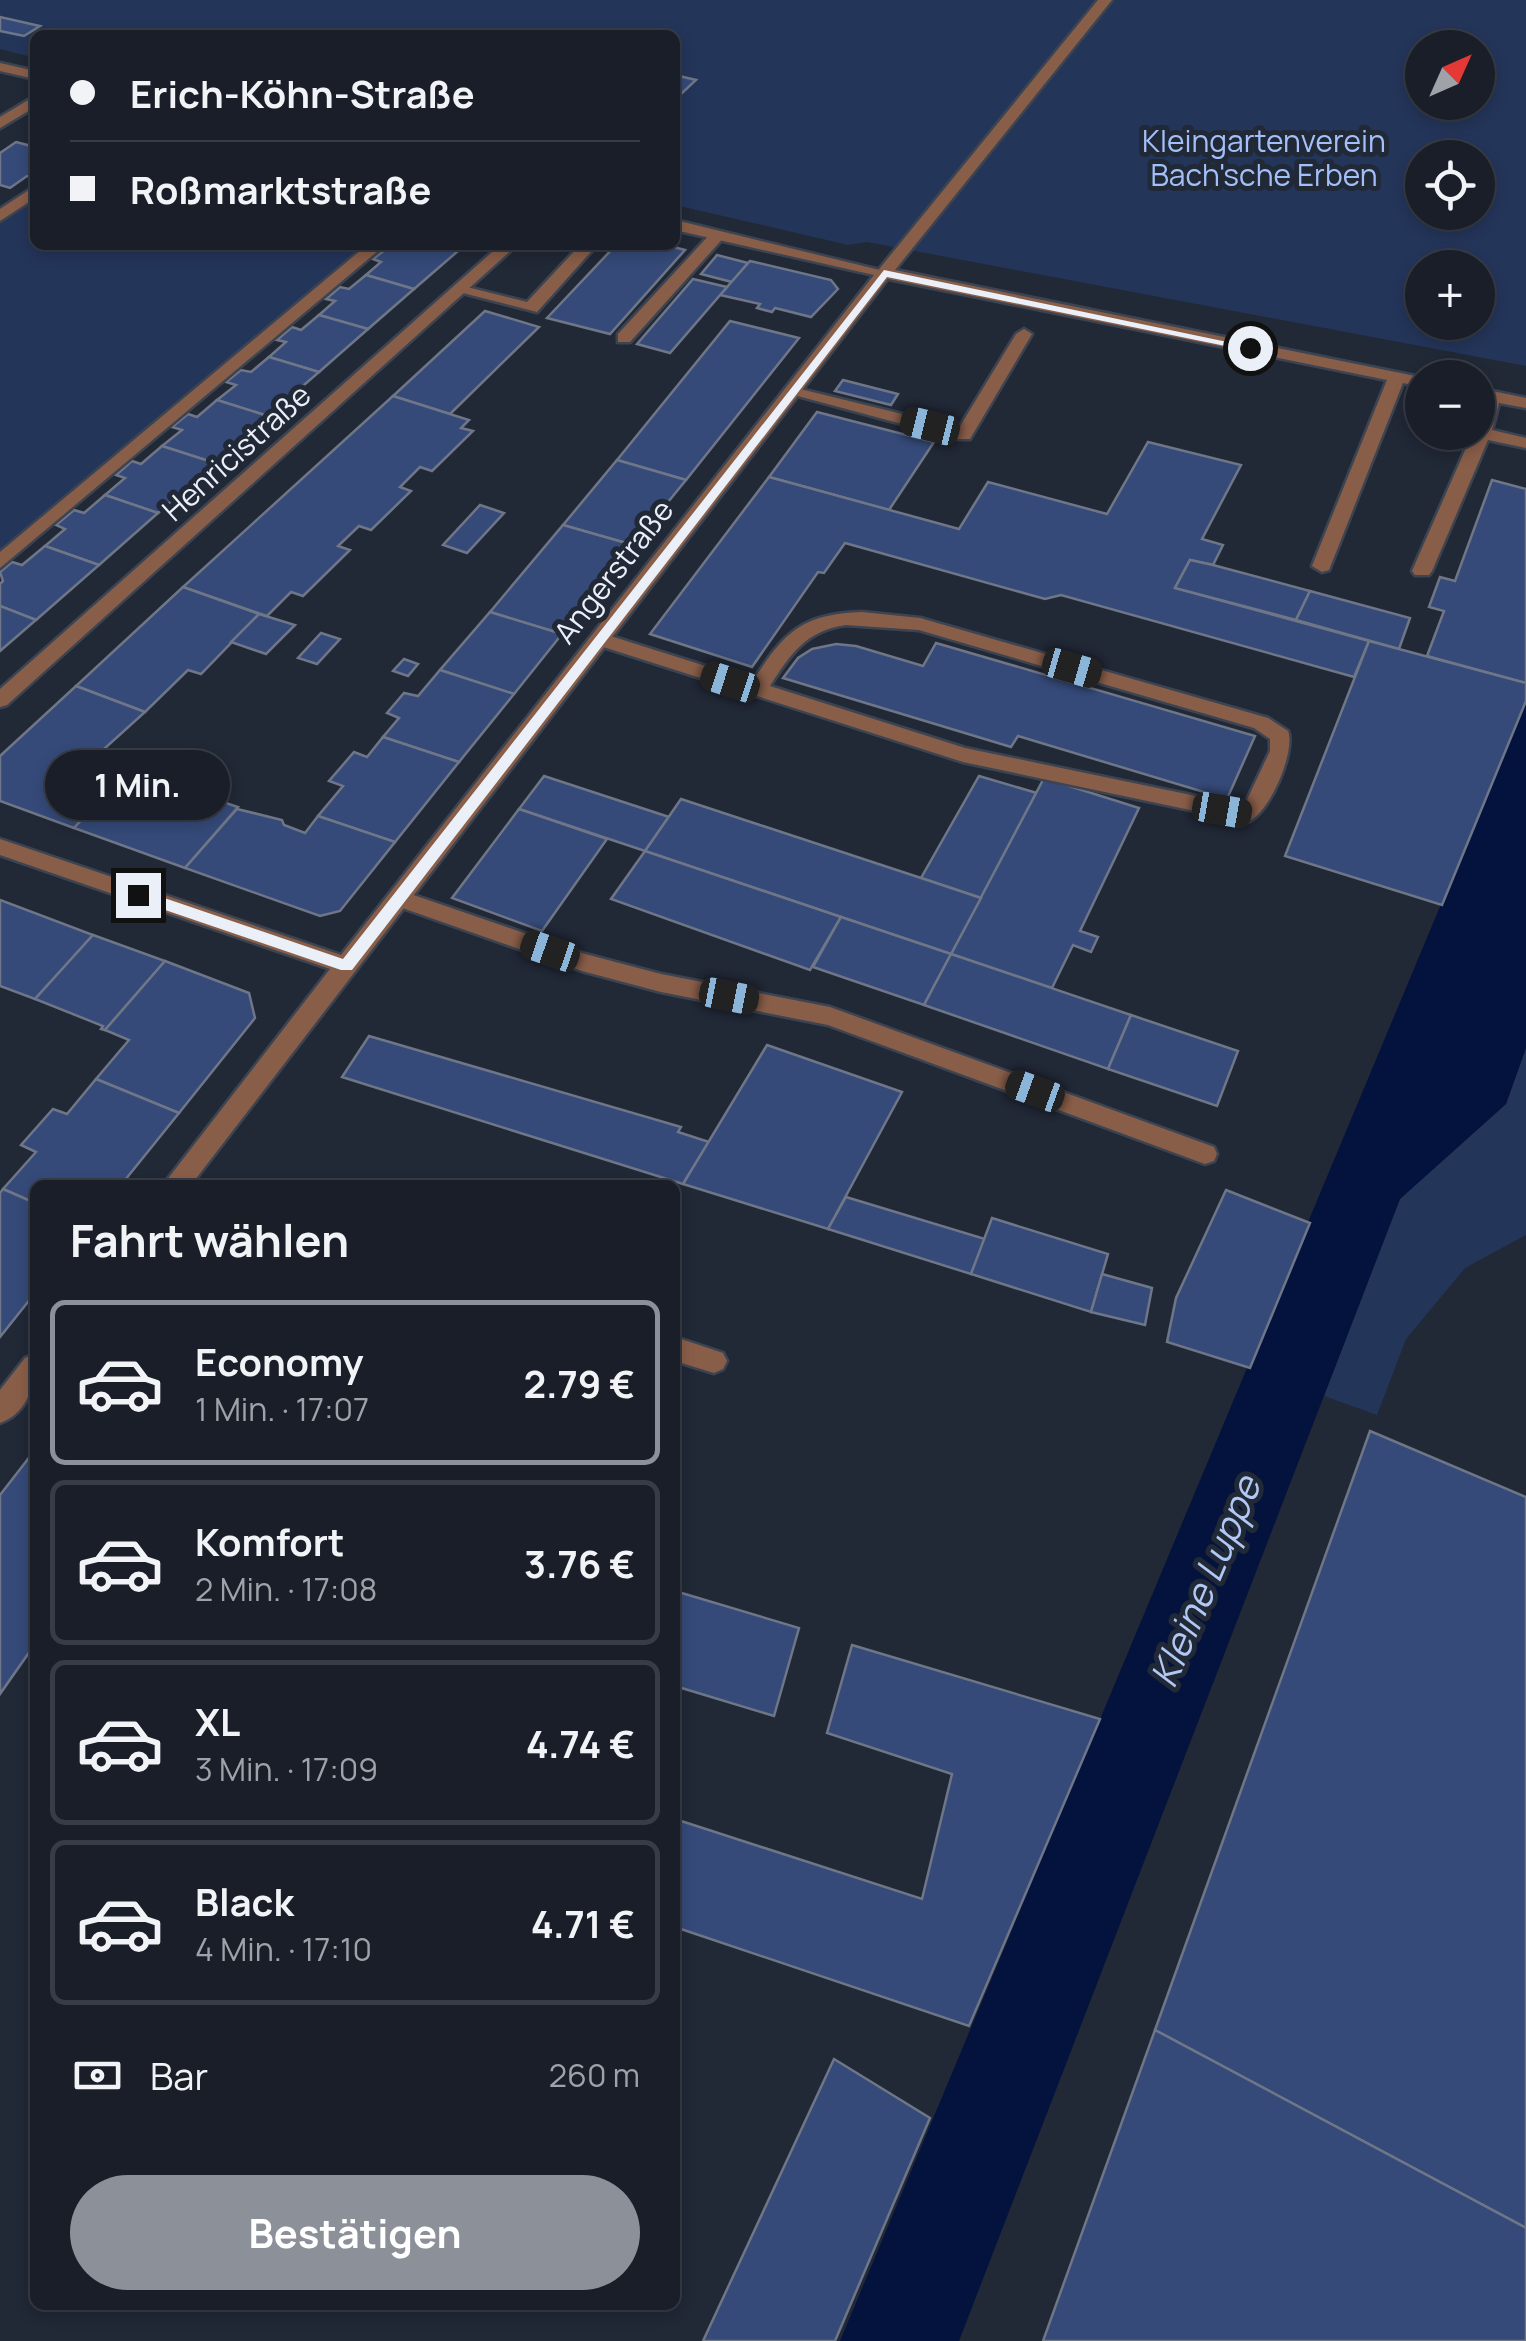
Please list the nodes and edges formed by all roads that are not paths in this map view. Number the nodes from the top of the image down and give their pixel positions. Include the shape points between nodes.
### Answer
1 (1106, 0) edge
2 (0, 67) edge
3 (30, 74) edge
4 (30, 103) edge
5 (0, 124) edge
6 (30, 194) edge
7 (0, 216) edge
8 (680, 226) edge
9 (718, 235) junction
10 (371, 250) edge
11 (504, 250) edge
12 (584, 250) edge
13 (884, 274) junction
14 (458, 290) junction
15 (1024, 334) dead end
16 (624, 338) dead end
17 (1397, 377) junction
18 (1405, 379) edge
19 (792, 392) junction
20 (1495, 397) edge
21 (1526, 403) edge
22 (1495, 436) edge
23 (1526, 443) edge
24 (1475, 450) edge
25 (0, 562) edge
26 (1322, 566) dead end
27 (1422, 571) dead end
28 (601, 639) junction
29 (756, 691) junction
30 (0, 700) edge
31 (0, 847) edge
32 (399, 898) junction
33 (346, 966) junction
34 (1205, 1154) dead end
35 (180, 1180) edge
36 (680, 1351) edge
37 (714, 1361) dead end
38 (30, 1372) edge
39 (0, 1411) edge

1 - 13 street, Angerstraße
2 - 3 street
4 - 5 street
6 - 7 street
8 - 9 street
9 - 13 street
9 - 16 street
10 - 25 street
11 - 14 street, Henricistraße
12 - 14 street via 531,308
13 - 17 street
13 - 19 street, Angerstraße
14 - 30 street, Henricistraße
15 - 19 street via 964,435
17 - 18 street
17 - 26 street
19 - 28 street, Angerstraße
20 - 21 street
22 - 23 street
24 - 27 street
28 - 29 street
28 - 32 street, Angerstraße
29 - 29 street via 963,755 1248,814 1282,736 1261,722 887,618 805,630
31 - 33 street
32 - 33 street, Angerstraße
32 - 34 street via 582,962 830,1016
33 - 35 street, Angerstraße
36 - 37 street
38 - 39 street

